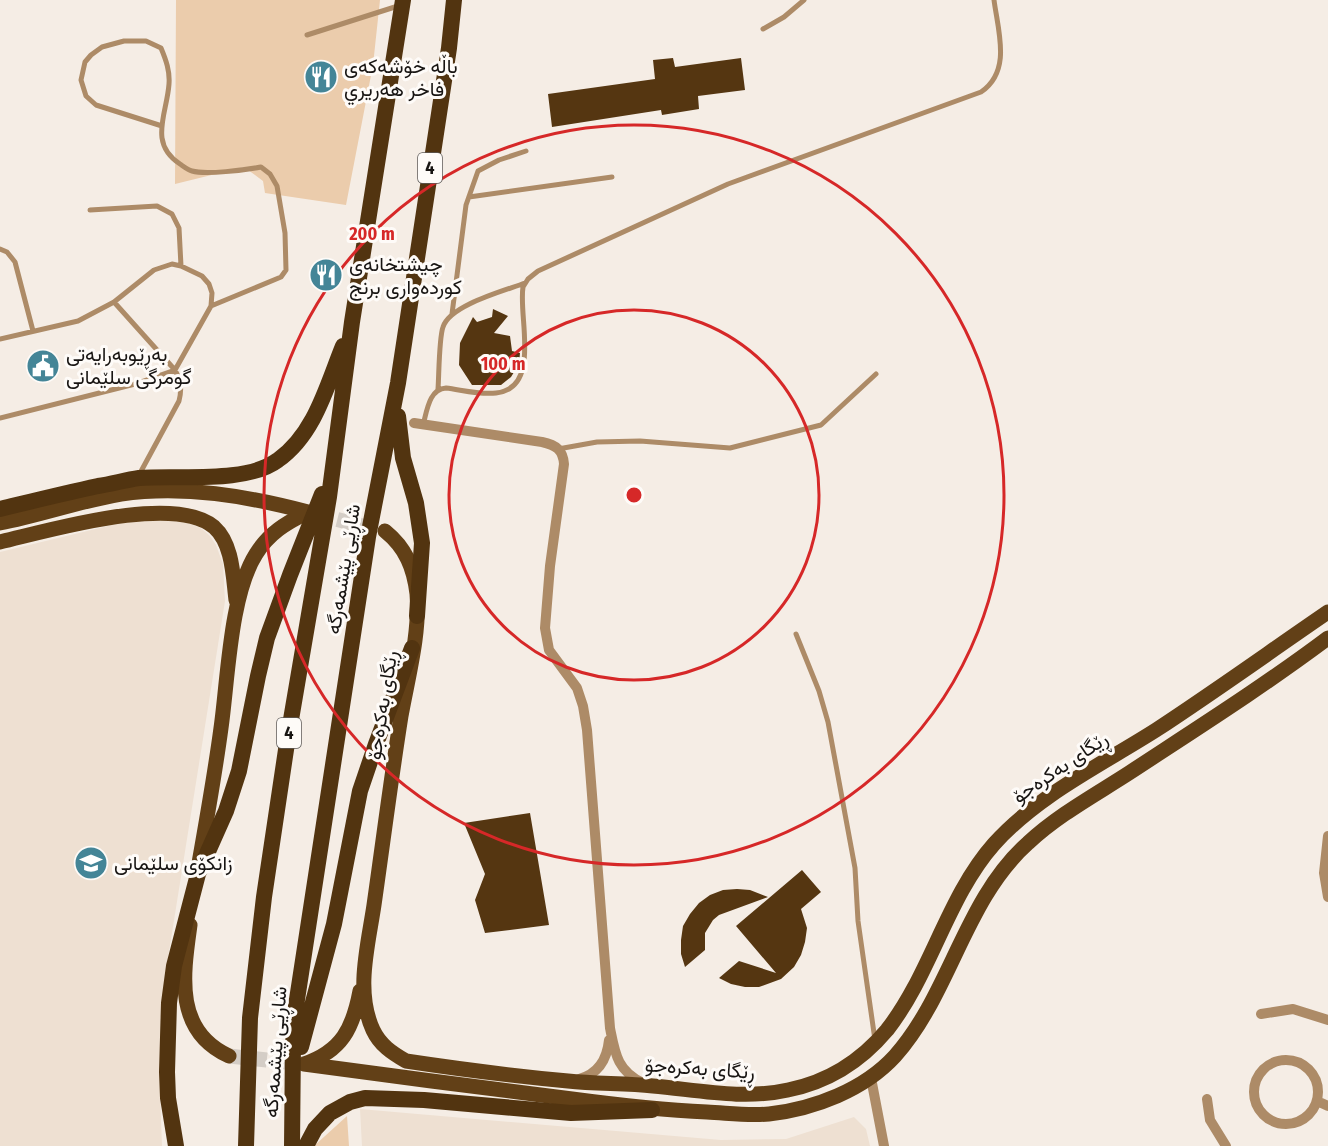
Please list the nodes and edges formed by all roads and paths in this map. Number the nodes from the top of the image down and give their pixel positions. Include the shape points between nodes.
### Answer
1 (454, 0) edge
2 (804, 0) edge
3 (994, 0) edge
4 (403, 2) edge
5 (763, 29) dead end
6 (307, 35) dead end
7 (162, 126) junction
8 (526, 152) dead end
9 (612, 177) dead end
10 (469, 196) junction
11 (90, 210) dead end
12 (0, 249) edge
13 (181, 266) junction
14 (526, 283) junction
15 (114, 302) junction
16 (211, 306) junction
17 (452, 314) junction
18 (352, 322) junction
19 (33, 331) junction
20 (0, 339) edge
21 (175, 370) junction
22 (876, 374) dead end
23 (398, 383) junction
24 (438, 389) junction
25 (0, 418) edge
26 (418, 424) joint
27 (558, 449) junction
28 (332, 467) junction
29 (138, 478) junction
30 (0, 510) edge
31 (0, 523) edge
32 (385, 531) tunnel mouth
33 (0, 542) edge
34 (237, 609) junction
35 (1328, 612) edge
36 (417, 616) junction
37 (796, 634) dead end
38 (1328, 638) edge
39 (412, 648) junction
40 (1328, 836) edge
41 (198, 874) junction
42 (1328, 897) edge
43 (363, 976) junction
44 (1261, 1014) dead end
45 (1328, 1020) edge
46 (610, 1028) junction
47 (876, 1042) junction
48 (865, 1054) junction
49 (229, 1056) tunnel mouth
50 (871, 1078) junction
51 (570, 1081) junction
52 (650, 1085) junction
53 (1207, 1099) dead end
54 (1317, 1101) junction
55 (1328, 1106) edge
56 (652, 1110) junction
57 (291, 1125) junction
58 (176, 1146) edge
59 (246, 1146) edge
60 (292, 1146) edge
61 (306, 1146) edge
62 (884, 1146) edge
63 (1226, 1146) edge

1 - 23 highway, شاڕێی پێشمەرگە / 4
2 - 5 lane
3 - 14 lane via 1002,57 996,74 981,92 728,184 538,271
4 - 6 lane
4 - 18 highway, شاڕێی پێشمەرگە / 4
7 - 7 lane via 96,105 86,96 81,80 91,55 102,47 124,41 146,41 161,48 168,62 170,83
7 - 16 lane via 165,152 191,171 261,167 276,186 285,233 286,270 281,277
8 - 10 lane via 499,159 478,171
9 - 10 lane
10 - 17 lane
11 - 13 lane via 157,206 172,214 178,228
12 - 19 lane via 15,262
13 - 15 lane via 172,264 154,270
13 - 16 lane via 209,284
14 - 17 lane
14 - 24 lane via 522,292 525,365 515,384 495,394
15 - 19 lane via 78,321
15 - 21 lane
16 - 21 lane
17 - 24 lane via 443,327
18 - 28 highway, شاڕێی پێشمەرگە / 4
18 - 29 highway via 312,420 280,459 230,476
19 - 20 lane
21 - 25 lane
21 - 29 lane via 180,380 179,401
22 - 27 lane via 821,426 730,448 640,441 597,442
23 - 36 highway via 400,442 422,543
23 - 57 highway, شاڕێی پێشمەرگە / 4 via 368,537 296,1006
24 - 26 lane
26 - 27 street via 542,442
27 - 46 street via 564,465 545,628 549,651 571,678 583,706 587,730
28 - 41 highway via 267,638 239,771
28 - 59 highway, شاڕێی پێشمەرگە / 4 via 264,897 250,1018
29 - 30 highway
31 - 34 main road via 155,490 229,495 308,512 275,530 263,543 249,568
32 - 36 main road, ڕێگای بەکرەجۆ via 409,560
33 - 34 main road via 117,516 169,513 195,518 214,527 225,544 232,565
34 - 41 main road
35 - 47 main road, ڕێگای بەکرەجۆ via 1012,826 970,879 908,996
36 - 39 main road, ڕێگای بەکرەجۆ
37 - 47 lane via 828,722 855,868 858,921
38 - 50 main road via 1027,843 991,886 918,1024
39 - 43 main road, ڕێگای بەکرەجۆ
39 - 57 highway via 360,791 334,924 302,1042
40 - 42 street via 1324,873
41 - 49 main road via 189,928 187,1006 200,1035
41 - 58 highway via 174,966 169,1003 168,1098
43 - 51 main road, ڕێگای بەکرەجۆ via 368,1015 380,1042 406,1061
43 - 56 main road via 355,1017 346,1034 323,1056 303,1064
44 - 45 street via 1293,1009
46 - 51 street via 607,1053 598,1070
46 - 52 street via 619,1064 630,1076
47 - 48 main road, ڕێگای بەکرەجۆ
48 - 50 main road
48 - 52 main road, ڕێگای بەکرەجۆ via 824,1079 785,1091 725,1093
50 - 56 main road via 832,1098 778,1113
50 - 62 street
51 - 52 main road, ڕێگای بەکرەجۆ
53 - 63 street via 1210,1120
54 - 54 street via 1316,1080 1299,1062 1274,1062 1256,1079 1255,1105 1273,1123 1298,1123 1309,1116
54 - 55 street
56 - 61 highway via 571,1113 365,1098 330,1113
57 - 60 highway, شاڕێی پێشمەرگە / 4

